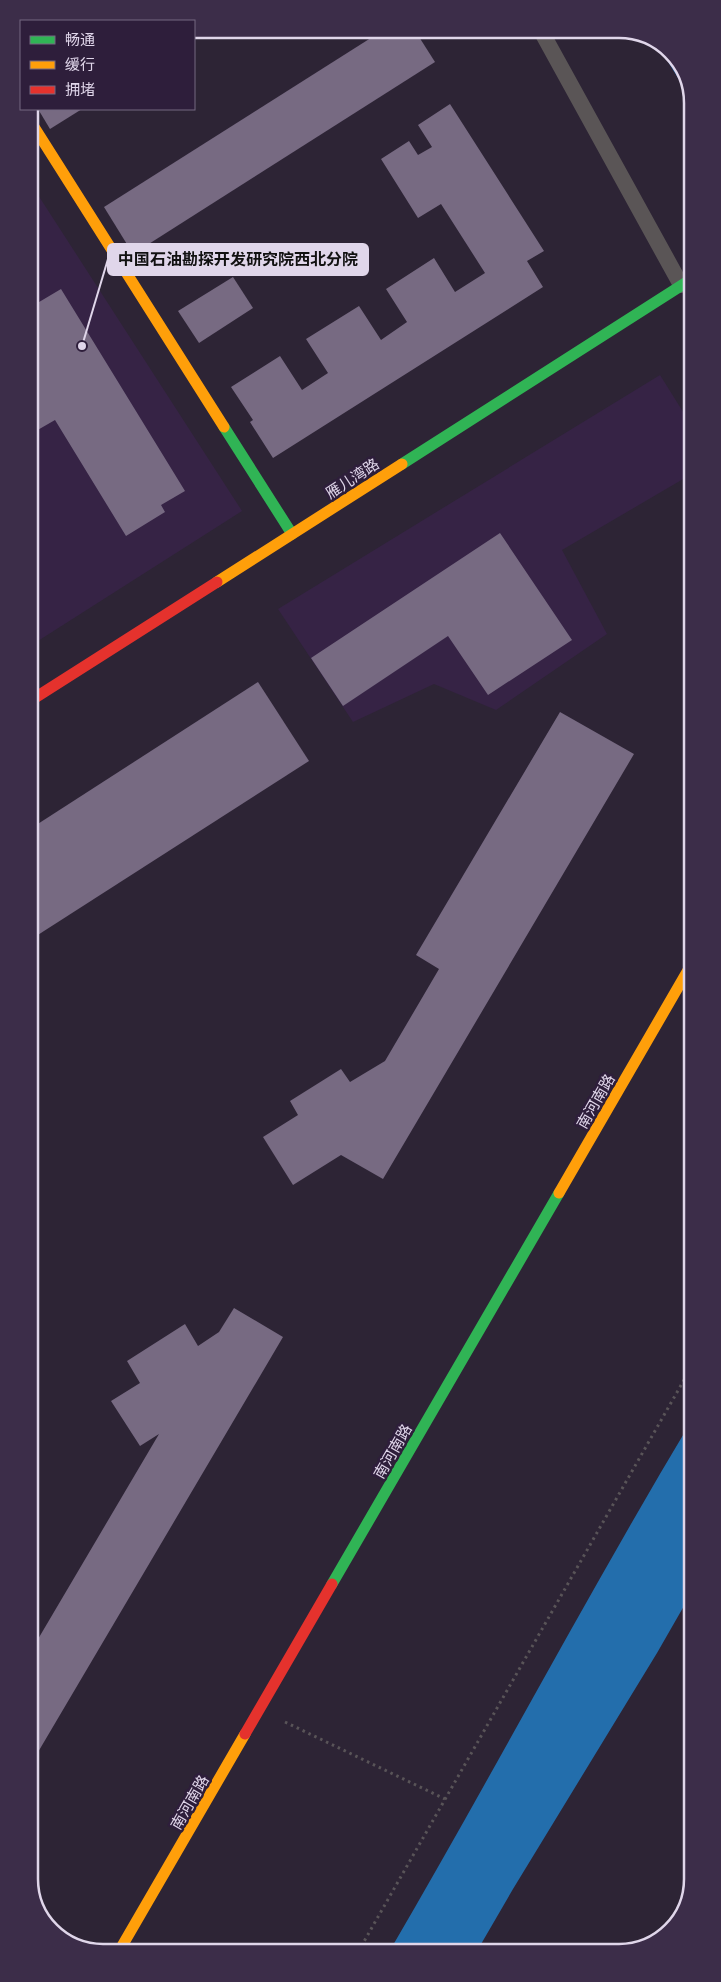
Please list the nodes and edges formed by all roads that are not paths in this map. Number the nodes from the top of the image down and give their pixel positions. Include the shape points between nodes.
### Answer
1 (545, 38) edge
2 (38, 133) edge
3 (684, 282) edge
4 (684, 287) edge
5 (292, 534) junction
6 (38, 696) edge
7 (684, 977) edge
8 (123, 1944) edge

1 - 3 lane
2 - 5 street
4 - 5 street, 雁儿湾路
5 - 6 street, 雁儿湾路
7 - 8 street, 南河南路

